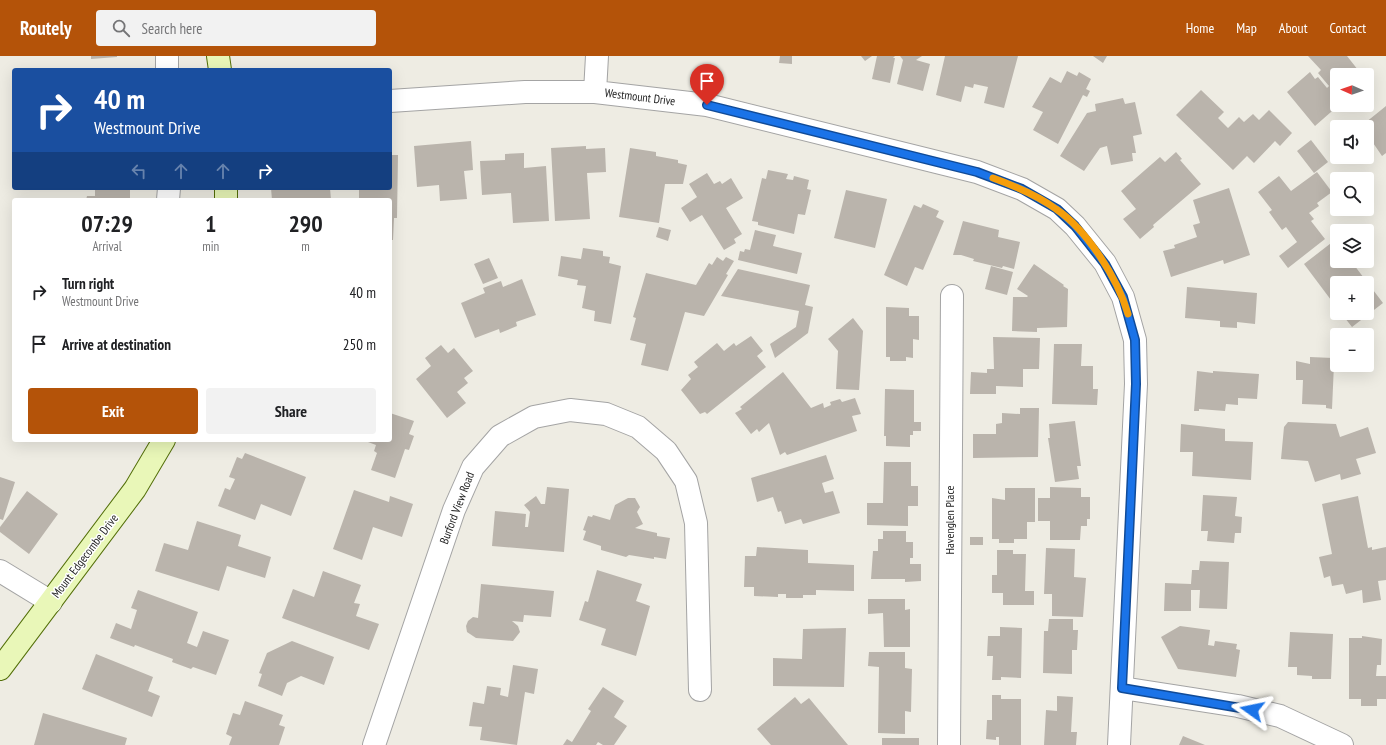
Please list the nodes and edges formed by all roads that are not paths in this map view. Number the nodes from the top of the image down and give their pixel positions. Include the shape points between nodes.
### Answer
1 (167, 56) edge
2 (218, 56) edge
3 (597, 56) edge
4 (168, 68) edge
5 (220, 68) edge
6 (595, 92) junction
7 (392, 101) edge
8 (952, 296) dead end
9 (163, 442) edge
10 (0, 571) edge
11 (51, 602) junction
12 (0, 669) edge
13 (1122, 688) junction
14 (700, 690) dead end
15 (374, 745) edge
16 (949, 745) edge
17 (1119, 745) edge
18 (1342, 745) edge

1 - 4 street
2 - 5 street
3 - 6 street
6 - 7 street, Westmount Drive via 525,92
6 - 13 street, Westmount Drive via 707,105 977,172 1022,189 1057,209 1075,226 1105,264 1123,297 1135,340 1136,384
8 - 16 street, Havenglen Place
9 - 11 street, Mount Edgecombe Drive via 135,489
10 - 11 street
11 - 12 street, Mount Edgecombe Drive
13 - 17 street, Westmount Drive
13 - 18 street via 1238,706 1280,716
14 - 15 street, Burford View Road via 696,523 686,481 666,451 638,427 606,414 570,410 534,417 500,436 473,466 454,510

